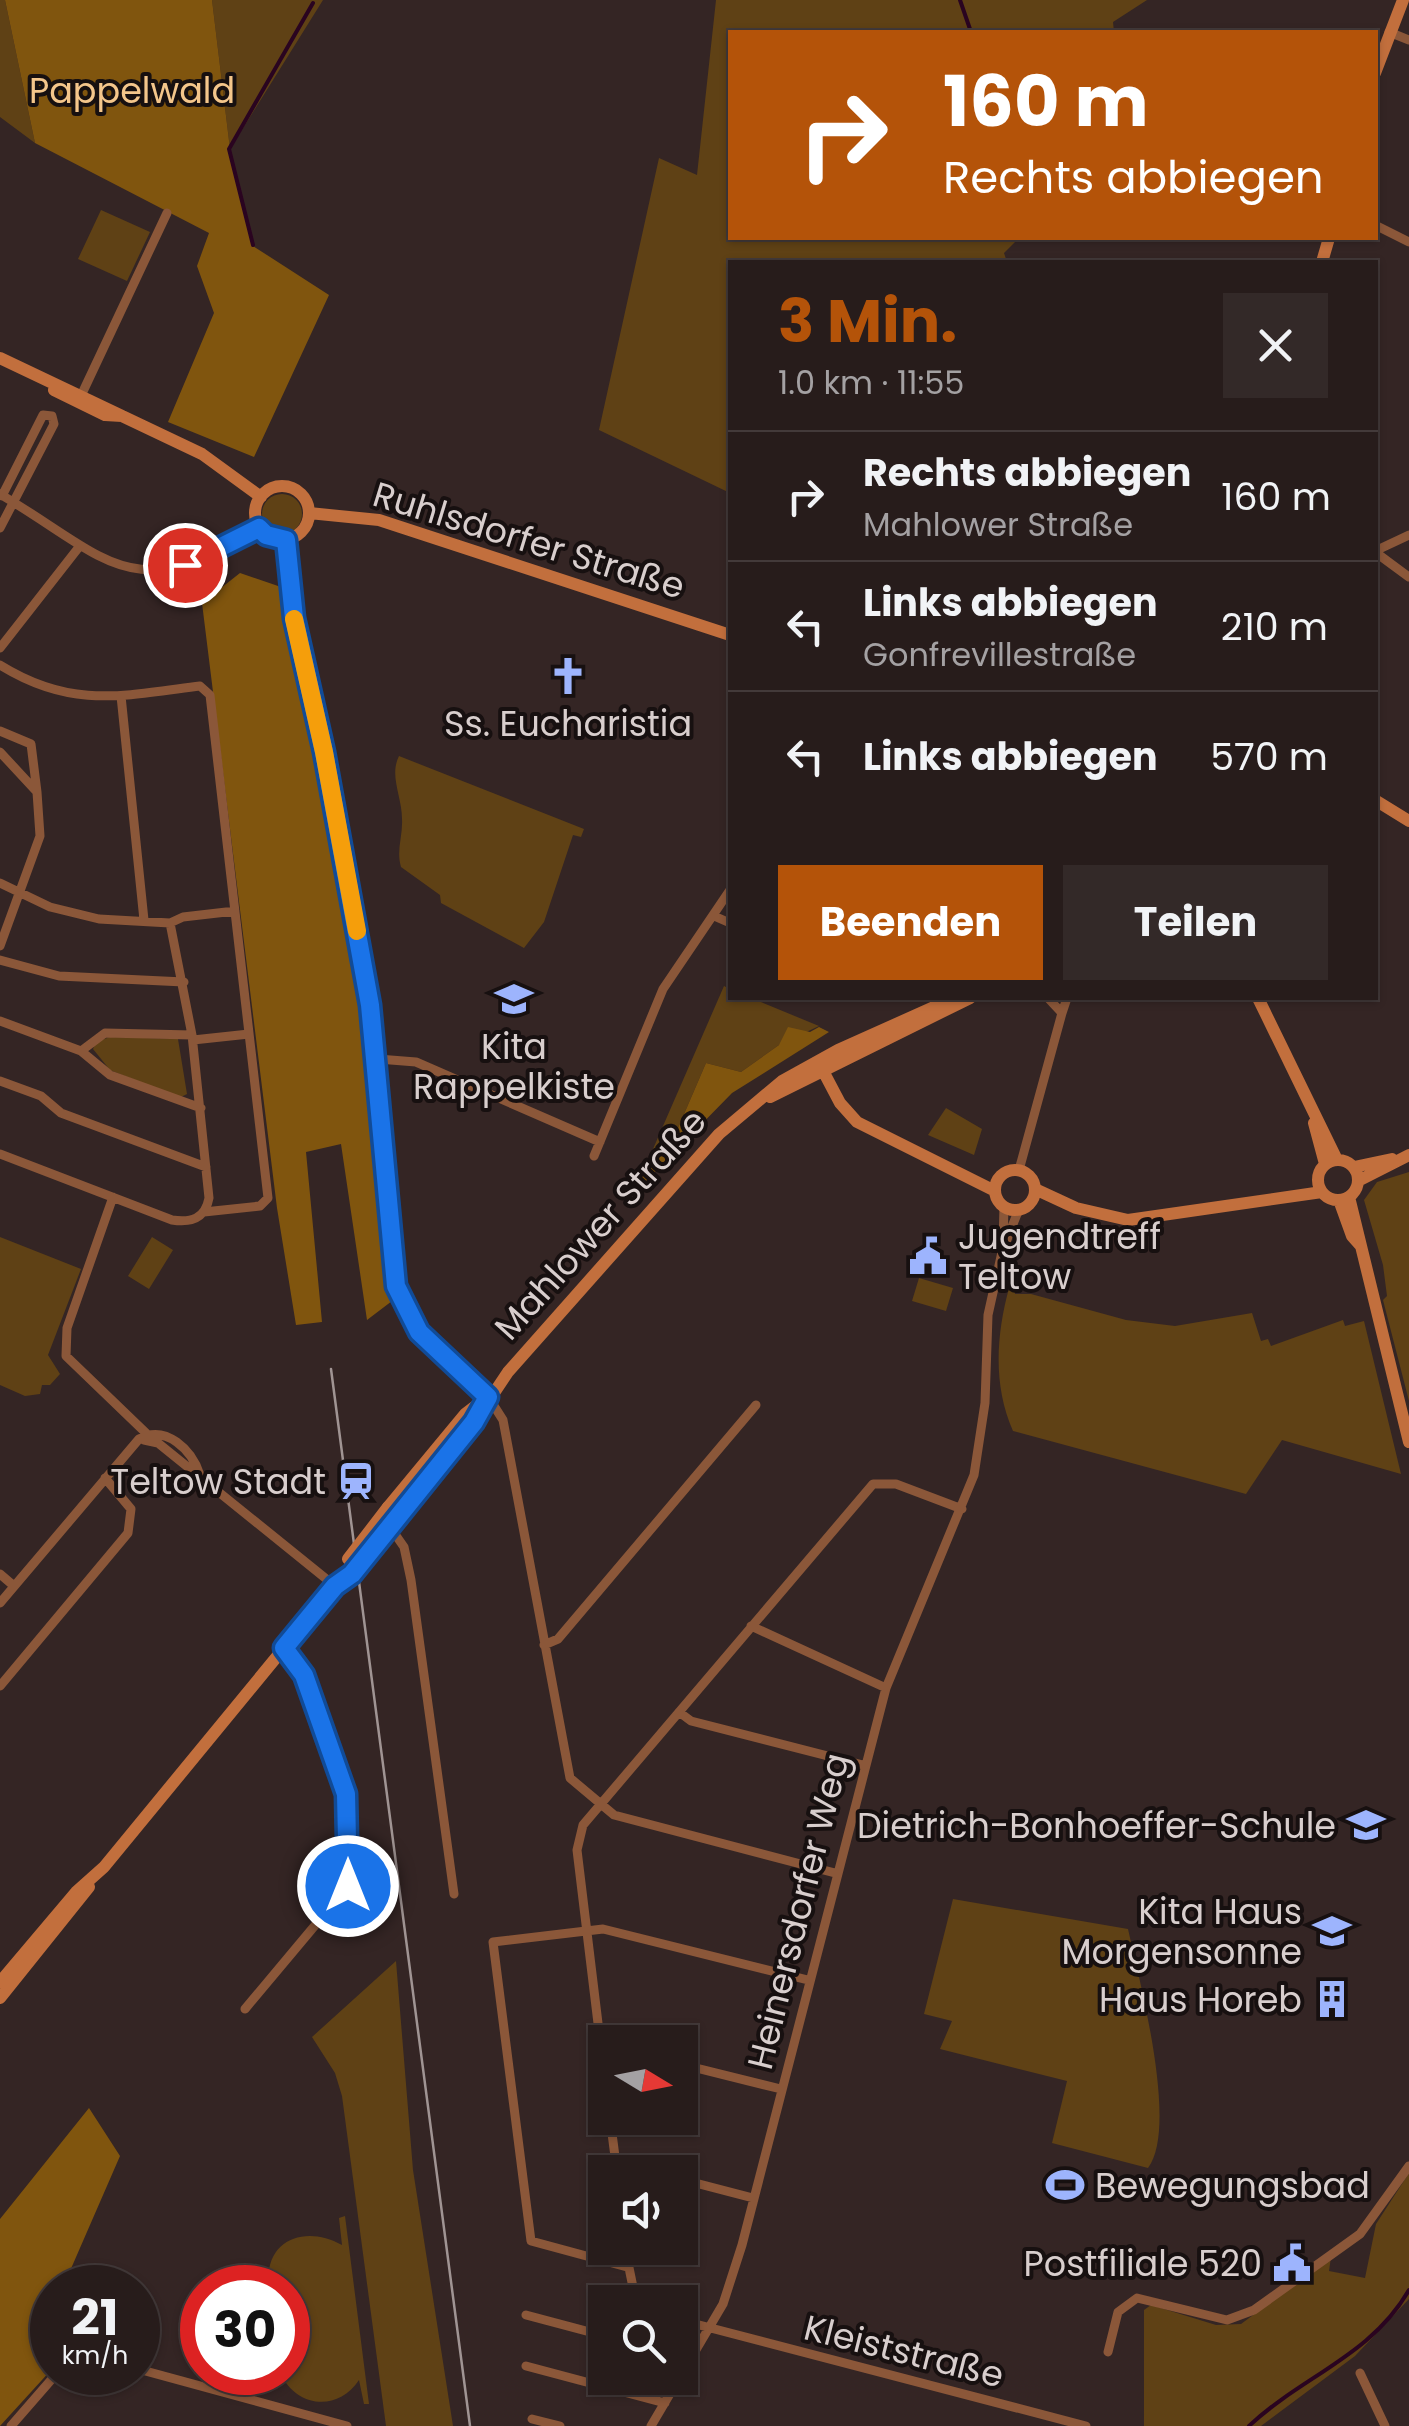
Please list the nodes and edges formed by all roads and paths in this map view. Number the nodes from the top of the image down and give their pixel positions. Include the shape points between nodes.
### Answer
1 (1403, 0) edge
2 (1409, 8) edge
3 (1389, 32) junction
4 (1409, 40) edge
5 (1378, 63) edge
6 (167, 212) dead end
7 (1378, 227) edge
8 (1409, 242) edge
9 (0, 358) edge
10 (80, 399) junction
11 (1, 496) edge
12 (260, 496) junction
13 (15, 503) junction
14 (309, 514) junction
15 (0, 528) edge
16 (259, 528) junction
17 (1409, 536) edge
18 (286, 540) junction
19 (78, 547) junction
20 (1378, 550) edge
21 (1378, 553) edge
22 (1409, 560) edge
23 (1405, 574) edge
24 (728, 633) edge
25 (0, 648) edge
26 (0, 666) edge
27 (121, 696) junction
28 (0, 730) edge
29 (0, 752) edge
30 (36, 792) junction
31 (1378, 802) edge
32 (1409, 821) edge
33 (0, 884) edge
34 (728, 893) edge
35 (18, 894) junction
36 (236, 910) junction
37 (714, 916) junction
38 (144, 920) junction
39 (170, 922) junction
40 (728, 922) edge
41 (0, 946) edge
42 (0, 960) edge
43 (184, 982) junction
44 (950, 1000) edge
45 (966, 1000) edge
46 (1050, 1000) edge
47 (1066, 1000) edge
48 (1259, 1000) edge
49 (1062, 1013) junction
50 (0, 1020) edge
51 (249, 1034) junction
52 (192, 1037) junction
53 (81, 1051) junction
54 (378, 1059) junction
55 (821, 1067) junction
56 (0, 1081) edge
57 (201, 1108) junction
58 (600, 1142) junction
59 (0, 1154) edge
60 (1409, 1155) edge
61 (594, 1156) dead end
62 (1327, 1167) junction
63 (206, 1168) junction
64 (1020, 1170) junction
65 (1356, 1174) junction
66 (998, 1184) junction
67 (1322, 1192) junction
68 (1282, 1196) junction
69 (113, 1197) junction
70 (1344, 1198) junction
71 (1022, 1202) junction
72 (204, 1212) junction
73 (488, 1397) junction
74 (756, 1405) dead end
75 (147, 1434) junction
76 (1409, 1442) edge
77 (135, 1444) junction
78 (200, 1475) junction
79 (105, 1478) junction
80 (962, 1508) junction
81 (390, 1526) junction
82 (0, 1574) edge
83 (14, 1586) junction
84 (335, 1586) junction
85 (0, 1603) edge
86 (750, 1626) junction
87 (544, 1645) junction
88 (284, 1648) junction
89 (0, 1686) edge
90 (886, 1688) junction
91 (680, 1712) junction
92 (863, 1765) junction
93 (603, 1805) junction
94 (835, 1873) junction
95 (454, 1894) dead end
96 (588, 1932) junction
97 (808, 1980) junction
98 (1, 1991) edge
99 (245, 2009) dead end
100 (600, 2025) edge
101 (698, 2068) edge
102 (781, 2089) junction
103 (1409, 2166) edge
104 (698, 2184) edge
105 (753, 2198) junction
106 (626, 2267) joint
107 (631, 2285) edge
108 (526, 2315) dead end
109 (698, 2326) edge
110 (708, 2329) junction
111 (588, 2331) edge
112 (698, 2347) edge
113 (1108, 2352) dead end
114 (526, 2366) dead end
115 (1360, 2374) dead end
116 (160, 2375) edge
117 (38, 2395) edge
118 (670, 2395) edge
119 (665, 2403) junction
120 (532, 2419) dead end
121 (10, 2426) edge
122 (347, 2426) edge
123 (560, 2426) edge
124 (650, 2426) edge
125 (1086, 2426) edge
126 (1385, 2426) edge

1 - 3 main road
2 - 3 main road
3 - 4 street
3 - 5 main road
6 - 10 street
7 - 8 street
9 - 10 main road
10 - 12 main road via 202,454
11 - 13 street
11 - 13 street via 41,418 52,416
12 - 14 main road via 288,487 303,496
12 - 16 main road
13 - 15 street
13 - 19 street
14 - 18 main road via 304,528
14 - 24 main road, Ruhlsdorfer Straße via 379,520
16 - 18 main road
16 - 19 street via 170,568 125,567
17 - 20 street
18 - 54 main road via 294,618
19 - 25 street
21 - 23 street
22 - 23 street
26 - 27 street via 52,691
27 - 36 street via 200,686 210,694
27 - 38 street
28 - 30 street via 31,744
29 - 30 street
30 - 35 street via 40,836
31 - 32 main road
33 - 35 street
34 - 37 street
35 - 38 street via 99,920
35 - 41 street
36 - 39 street
36 - 51 street
37 - 40 street
37 - 58 street via 663,989
38 - 39 street
39 - 43 street
42 - 43 street via 60,976
43 - 52 street
44 - 55 main road, Mahlower Straße
45 - 55 main road, Mahlower Straße
46 - 49 street
47 - 49 street
48 - 62 main road via 1310,1106
49 - 64 street
50 - 53 street
51 - 52 street
51 - 72 street via 268,1198 260,1206
52 - 53 street via 105,1033
52 - 57 street
53 - 57 street via 110,1074
54 - 58 street via 416,1062
54 - 73 main road via 400,1298 419,1332
55 - 66 main road via 856,1122
55 - 73 main road, Mahlower Straße via 763,1099 719,1134
56 - 63 street via 41,1096 61,1113
57 - 63 street
58 - 61 street
59 - 69 street
60 - 65 main road
62 - 65 main road
62 - 67 main road
62 - 68 main road
63 - 72 street
64 - 66 main road
64 - 71 main road via 1030,1177
65 - 70 main road
66 - 71 main road
67 - 68 main road
67 - 70 main road
68 - 71 main road via 1145,1220
69 - 72 street via 172,1220 189,1222
69 - 75 street via 67,1328 66,1356
70 - 76 main road
71 - 80 street, Heinersdorfer Weg via 1002,1252 986,1334 979,1456
73 - 81 main road, Mahlower Straße
73 - 84 main road, Mahlower Straße, bridge via 464,1414 388,1507 337,1572
73 - 87 street via 503,1420
74 - 87 street via 558,1639
75 - 77 street
75 - 78 street via 177,1442
77 - 78 street via 158,1442
77 - 79 street
78 - 84 street
79 - 83 street
79 - 89 street via 132,1509 128,1533
80 - 86 street via 896,1484 872,1484
80 - 90 street, Heinersdorfer Weg
81 - 84 main road, Mahlower Straße, bridge
81 - 95 street via 404,1547 410,1580
82 - 83 street
83 - 85 street
84 - 88 main road, Mahlower Straße
86 - 90 street
86 - 91 street
87 - 93 street via 566,1772
88 - 98 main road, Mahlower Straße
88 - 99 street via 304,1675 346,1794 348,1886
90 - 92 street, Heinersdorfer Weg
91 - 92 street via 691,1721
91 - 93 street
92 - 94 street, Heinersdorfer Weg
93 - 94 street via 614,1815
93 - 96 street via 578,1834
94 - 97 street, Heinersdorfer Weg
96 - 97 street via 603,1929
96 - 100 street
96 - 106 street via 492,1942 531,2240
97 - 102 street, Heinersdorfer Weg
101 - 102 street
102 - 105 street, Heinersdorfer Weg
103 - 113 street via 1360,2234 1254,2310 1227,2320 1136,2298 1118,2312
104 - 105 street
105 - 110 street, Heinersdorfer Weg via 723,2304
106 - 107 street
108 - 111 street
109 - 110 street, Kleiststraße
110 - 112 street, Heinersdorfer Weg
110 - 125 street, Kleiststraße
114 - 119 street
115 - 126 street
116 - 122 street
117 - 121 street
118 - 119 street, Heinersdorfer Weg
119 - 124 street, Heinersdorfer Weg
120 - 123 street

